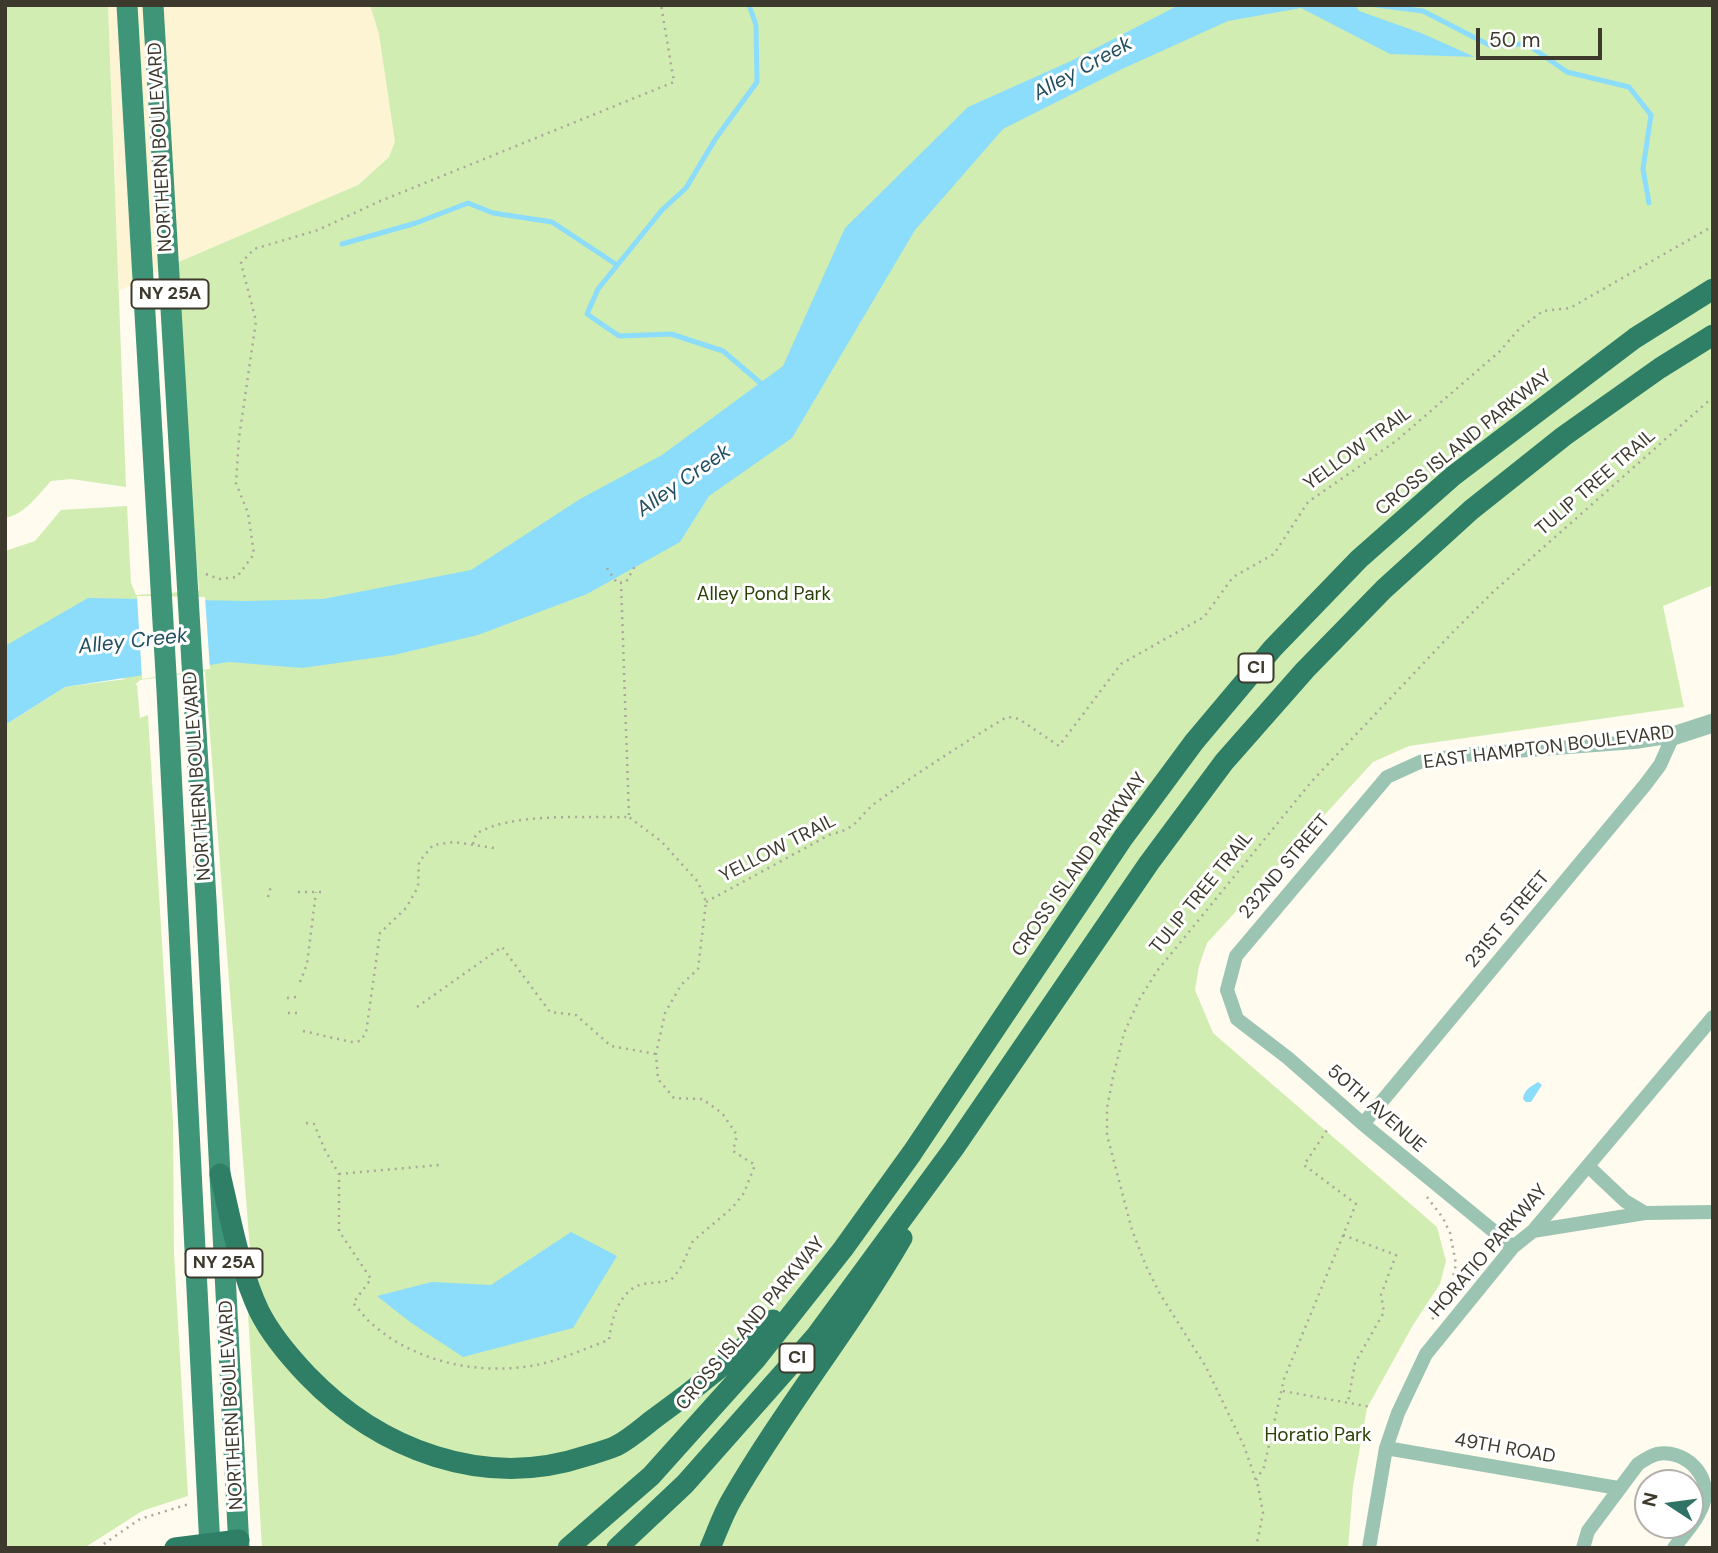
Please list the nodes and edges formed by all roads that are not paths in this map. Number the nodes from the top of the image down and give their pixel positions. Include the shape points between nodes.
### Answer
1 (127, 5) edge
2 (153, 5) edge
3 (1713, 289) edge
4 (1713, 335) edge
5 (1713, 723) edge
6 (1673, 736) junction
7 (1387, 777) joint
8 (1227, 990) joint
9 (1713, 1017) edge
10 (1363, 1124) junction
11 (954, 1148) junction
12 (1589, 1167) junction
13 (220, 1174) junction
14 (1713, 1212) edge
15 (1645, 1213) junction
16 (1533, 1231) junction
17 (1513, 1247) junction
18 (844, 1249) junction
19 (1386, 1448) junction
20 (1618, 1488) junction
21 (239, 1544) edge
22 (210, 1545) edge
23 (175, 1548) edge
24 (568, 1548) edge
25 (617, 1548) edge
26 (710, 1548) edge
27 (1369, 1548) edge
28 (1583, 1548) edge
29 (1674, 1548) edge

1 - 22 main road, NORTHERN BOULEVARD / NY 25A
2 - 13 main road, NORTHERN BOULEVARD / NY 25A via 193,580 193,689
3 - 18 highway, CROSS ISLAND PARKWAY / CI via 1635,338 1453,476 1359,559 1273,648 1194,742 1123,838
4 - 11 highway, CI via 1564,436 1471,510 1305,670 1224,762 1149,863
5 - 6 street, EAST HAMPTON BOULEVARD
6 - 7 street, EAST HAMPTON BOULEVARD via 1462,755 1420,762
6 - 10 street, 231ST STREET via 1645,785
7 - 8 street, 232ND STREET via 1236,956
8 - 10 street, 50TH AVENUE via 1237,1019
9 - 12 street, HORATIO PARKWAY
10 - 17 street, 50TH AVENUE
11 - 25 highway, CI via 816,1336 685,1484
11 - 26 highway via 878,1280 731,1501
12 - 15 street
12 - 16 street, HORATIO PARKWAY
13 - 18 highway via 254,1298 287,1354 327,1395 369,1426 400,1444 470,1465 510,1469 560,1464 617,1446 741,1351
13 - 21 main road, NORTHERN BOULEVARD / NY 25A
14 - 15 street
15 - 16 street
16 - 17 street, HORATIO PARKWAY
17 - 19 street, HORATIO PARKWAY via 1426,1354
18 - 24 highway, CROSS ISLAND PARKWAY / CI via 756,1359 651,1476
19 - 20 street, 49TH ROAD
19 - 27 street, HORATIO PARKWAY
20 - 28 street via 1587,1531
20 - 29 street via 1638,1464 1658,1454 1686,1459 1696,1468 1703,1479 1705,1499
21 - 22 highway
22 - 23 highway

